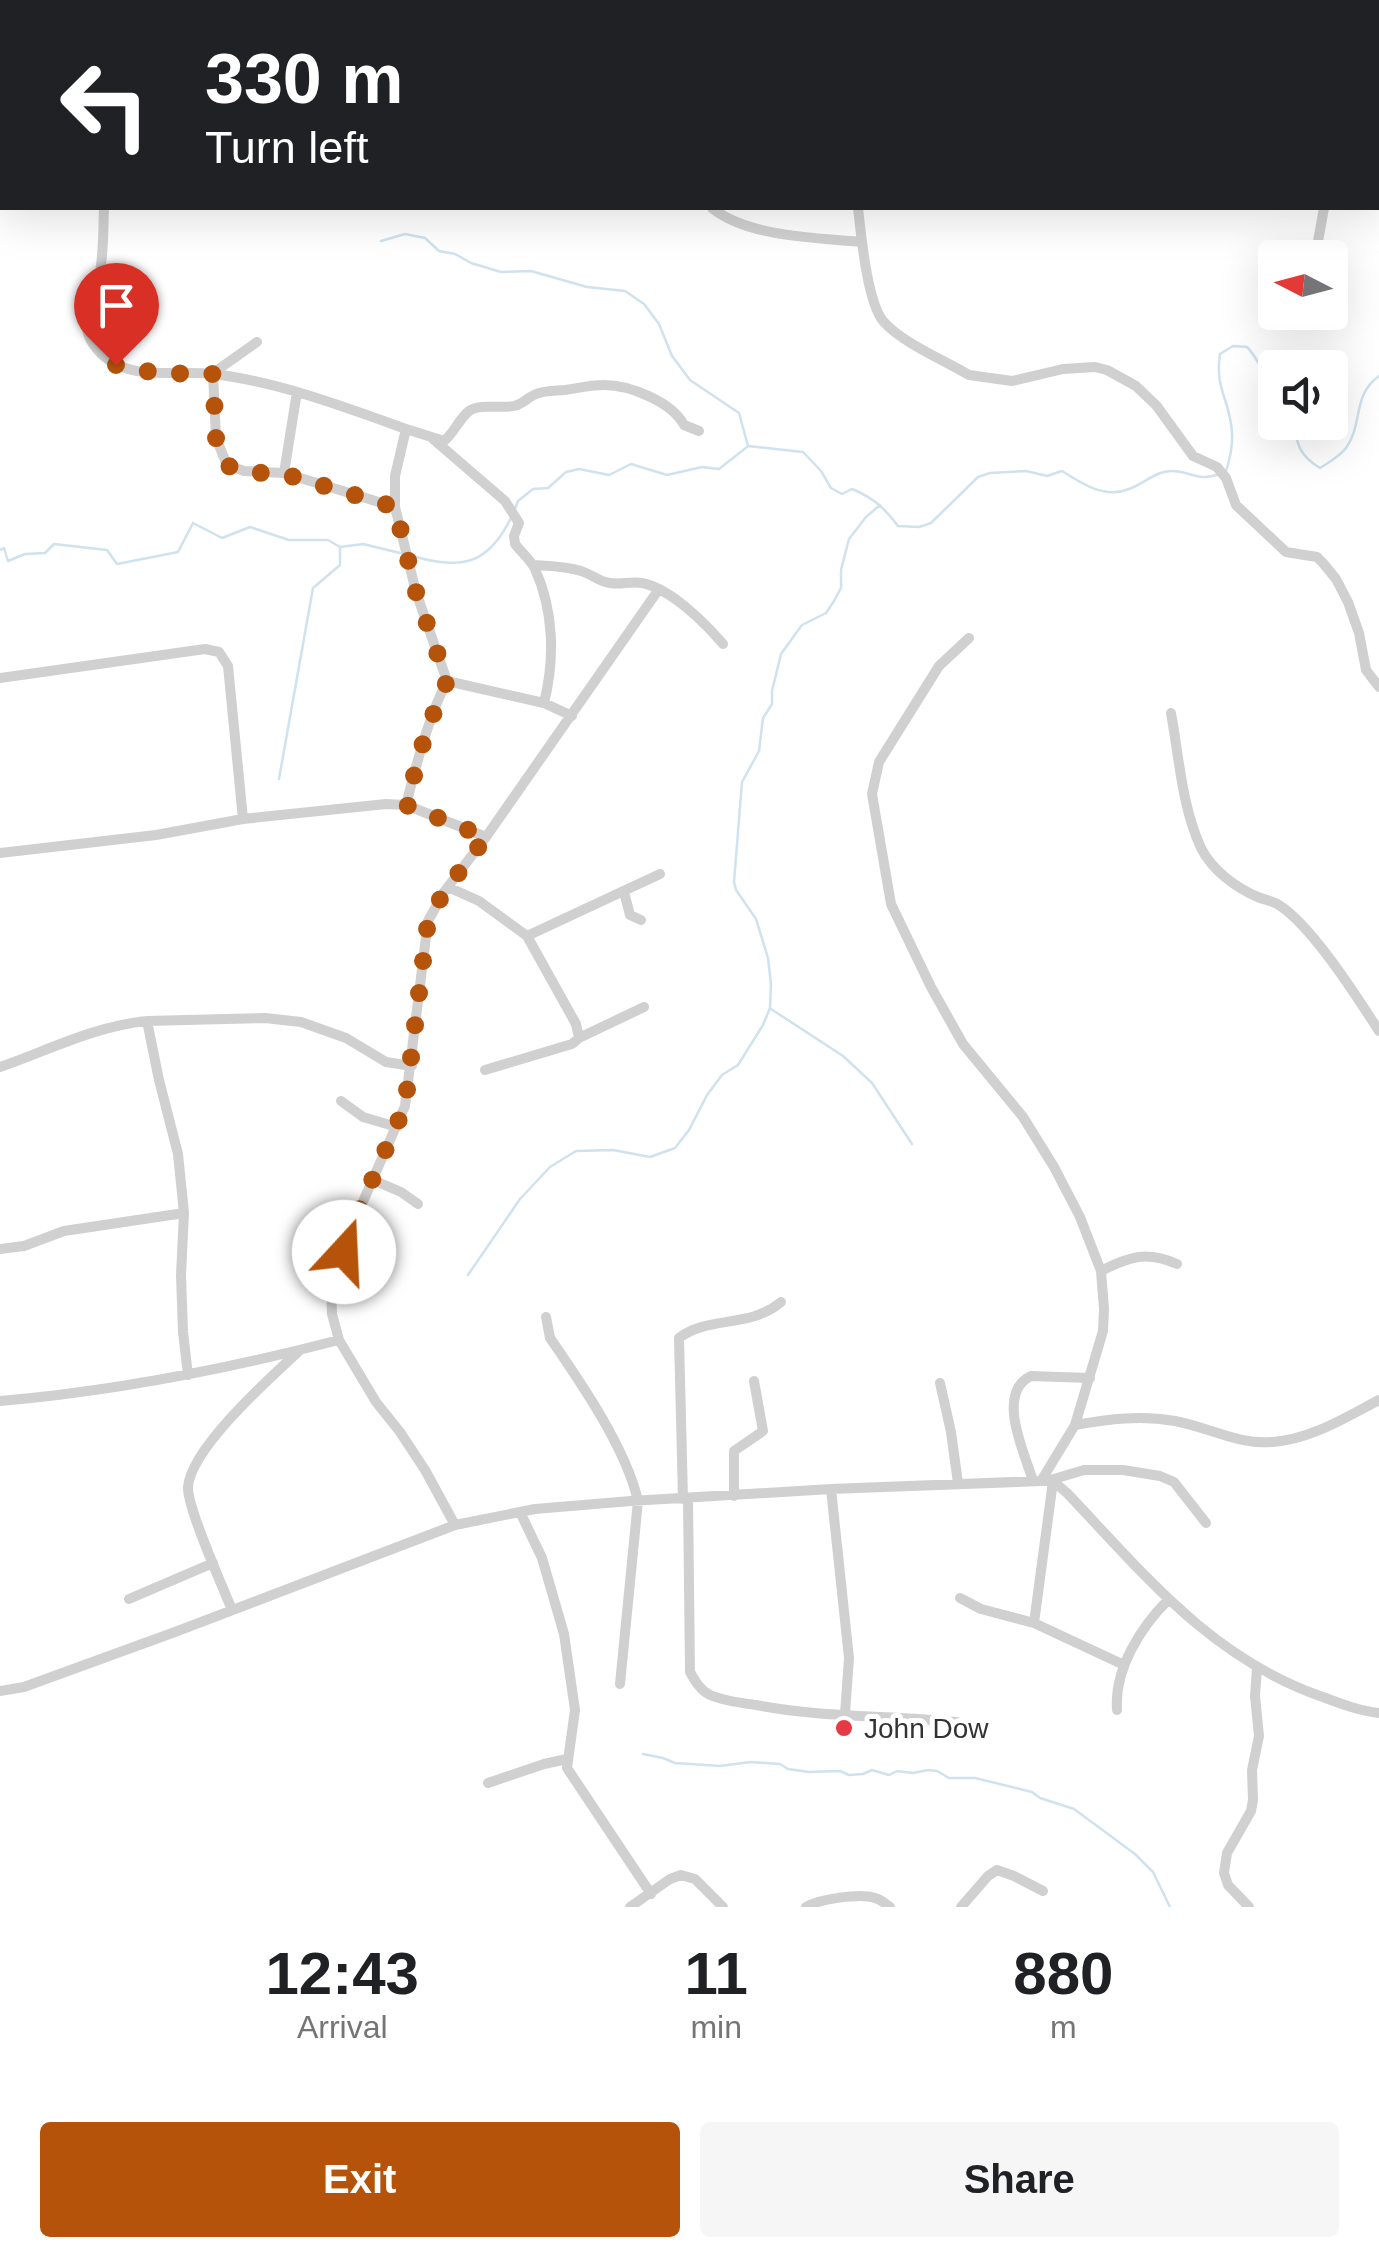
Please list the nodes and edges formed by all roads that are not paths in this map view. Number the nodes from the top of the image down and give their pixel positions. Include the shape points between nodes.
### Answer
1 (104, 210) edge
2 (715, 210) edge
3 (858, 210) edge
4 (1324, 210) edge
5 (1318, 240) edge
6 (862, 242) junction
7 (257, 342) dead end
8 (213, 374) junction
9 (297, 392) junction
10 (406, 429) junction
11 (699, 431) dead end
12 (432, 439) junction
13 (284, 474) junction
14 (395, 507) junction
15 (534, 565) junction
16 (659, 589) junction
17 (969, 638) dead end
18 (723, 644) dead end
19 (0, 678) edge
20 (447, 681) junction
21 (1379, 686) edge
22 (544, 702) junction
23 (1170, 714) dead end
24 (572, 716) junction
25 (406, 805) junction
26 (242, 819) junction
27 (486, 837) junction
28 (0, 853) edge
29 (660, 874) dead end
30 (448, 887) junction
31 (624, 892) junction
32 (640, 920) dead end
33 (526, 936) junction
34 (644, 1007) dead end
35 (147, 1020) junction
36 (1379, 1030) edge
37 (578, 1038) junction
38 (0, 1066) edge
39 (412, 1066) junction
40 (484, 1070) dead end
41 (341, 1101) dead end
42 (397, 1128) junction
43 (373, 1180) junction
44 (418, 1204) dead end
45 (184, 1213) junction
46 (0, 1249) edge
47 (1178, 1264) dead end
48 (1101, 1271) junction
49 (781, 1302) dead end
50 (546, 1317) dead end
51 (339, 1340) junction
52 (300, 1350) junction
53 (188, 1375) junction
54 (1090, 1378) junction
55 (754, 1380) dead end
56 (940, 1383) dead end
57 (1379, 1400) edge
58 (0, 1402) edge
59 (1075, 1425) junction
60 (1043, 1481) junction
61 (958, 1483) junction
62 (831, 1489) junction
63 (734, 1496) junction
64 (686, 1499) junction
65 (638, 1501) junction
66 (520, 1512) junction
67 (1206, 1522) dead end
68 (455, 1525) junction
69 (213, 1563) junction
70 (960, 1598) dead end
71 (128, 1599) dead end
72 (1168, 1600) junction
73 (232, 1610) junction
74 (1034, 1623) junction
75 (1124, 1664) junction
76 (1257, 1668) junction
77 (620, 1684) dead end
78 (0, 1691) edge
79 (1117, 1710) dead end
80 (1379, 1712) edge
81 (846, 1714) junction
82 (958, 1722) dead end
83 (567, 1760) junction
84 (488, 1783) dead end
85 (1044, 1891) dead end
86 (651, 1894) junction
87 (630, 1907) edge
88 (723, 1907) edge
89 (806, 1907) edge
90 (890, 1907) edge
91 (961, 1907) edge
92 (1249, 1907) edge

1 - 8 street via 102,262 87,318 91,341 116,365
2 - 6 street via 750,226
3 - 6 street
4 - 5 street
6 - 21 street via 877,312 900,335 969,375 1012,382 1095,367 1136,386 1193,456 1217,467 1236,505 1281,548 1317,557 1336,579 1356,619 1366,670
7 - 8 street
8 - 9 street
8 - 13 street via 216,438 226,465
9 - 10 street
9 - 13 street
10 - 12 street
10 - 14 street
11 - 12 street via 662,404 606,385 548,391 510,407 474,408 448,439
12 - 15 street via 505,501 519,523 515,544
13 - 14 street
14 - 20 street
15 - 16 street
15 - 22 street via 552,638
16 - 18 street
16 - 24 street
17 - 48 street via 939,666 879,762 872,794 888,896 964,1044 1023,1116 1054,1167
19 - 26 street via 220,652 228,666
20 - 22 street
20 - 25 street
22 - 24 street
23 - 36 street via 1188,806 1206,855 1232,883 1279,904 1316,940
24 - 27 street
25 - 26 street
25 - 27 street
26 - 28 street
27 - 30 street
29 - 31 street
30 - 33 street
30 - 39 street via 428,921
31 - 32 street via 630,915
31 - 33 street
33 - 37 street
34 - 37 street
35 - 38 street via 94,1031
35 - 39 street via 300,1022 386,1062
35 - 45 street via 178,1154
37 - 40 street
39 - 42 street
41 - 42 street
42 - 43 street
43 - 44 street
43 - 51 street via 331,1288
45 - 46 street via 64,1231
45 - 53 street
47 - 48 street via 1149,1255
48 - 54 street via 1103,1331
49 - 64 street via 680,1338
50 - 65 street via 550,1338 620,1451
51 - 52 street
51 - 68 street
52 - 53 street
52 - 69 street via 196,1464 188,1490
53 - 58 street
54 - 59 street
54 - 60 street via 1031,1376 1019,1388 1014,1420
55 - 63 street via 763,1431 734,1451
56 - 61 street
57 - 59 street via 1343,1420 1274,1442 1158,1420
59 - 60 street
60 - 61 street
60 - 67 street via 1084,1470 1160,1476 1174,1482
60 - 72 street
60 - 74 street
61 - 62 street
62 - 63 street
62 - 81 street via 849,1650
63 - 64 street
64 - 65 street
64 - 81 street via 695,1682 724,1699
65 - 66 street
65 - 77 street
66 - 68 street
66 - 83 street via 562,1621 576,1710
68 - 73 street
69 - 71 street
69 - 73 street
70 - 74 street
72 - 75 street
72 - 76 street
73 - 78 street
74 - 75 street
75 - 79 street
76 - 80 street via 1330,1700
76 - 92 street via 1253,1800 1224,1873
81 - 82 street
83 - 84 street
83 - 86 street
85 - 91 street via 997,1870
86 - 87 street
86 - 88 street via 687,1875
89 - 90 street via 866,1897

